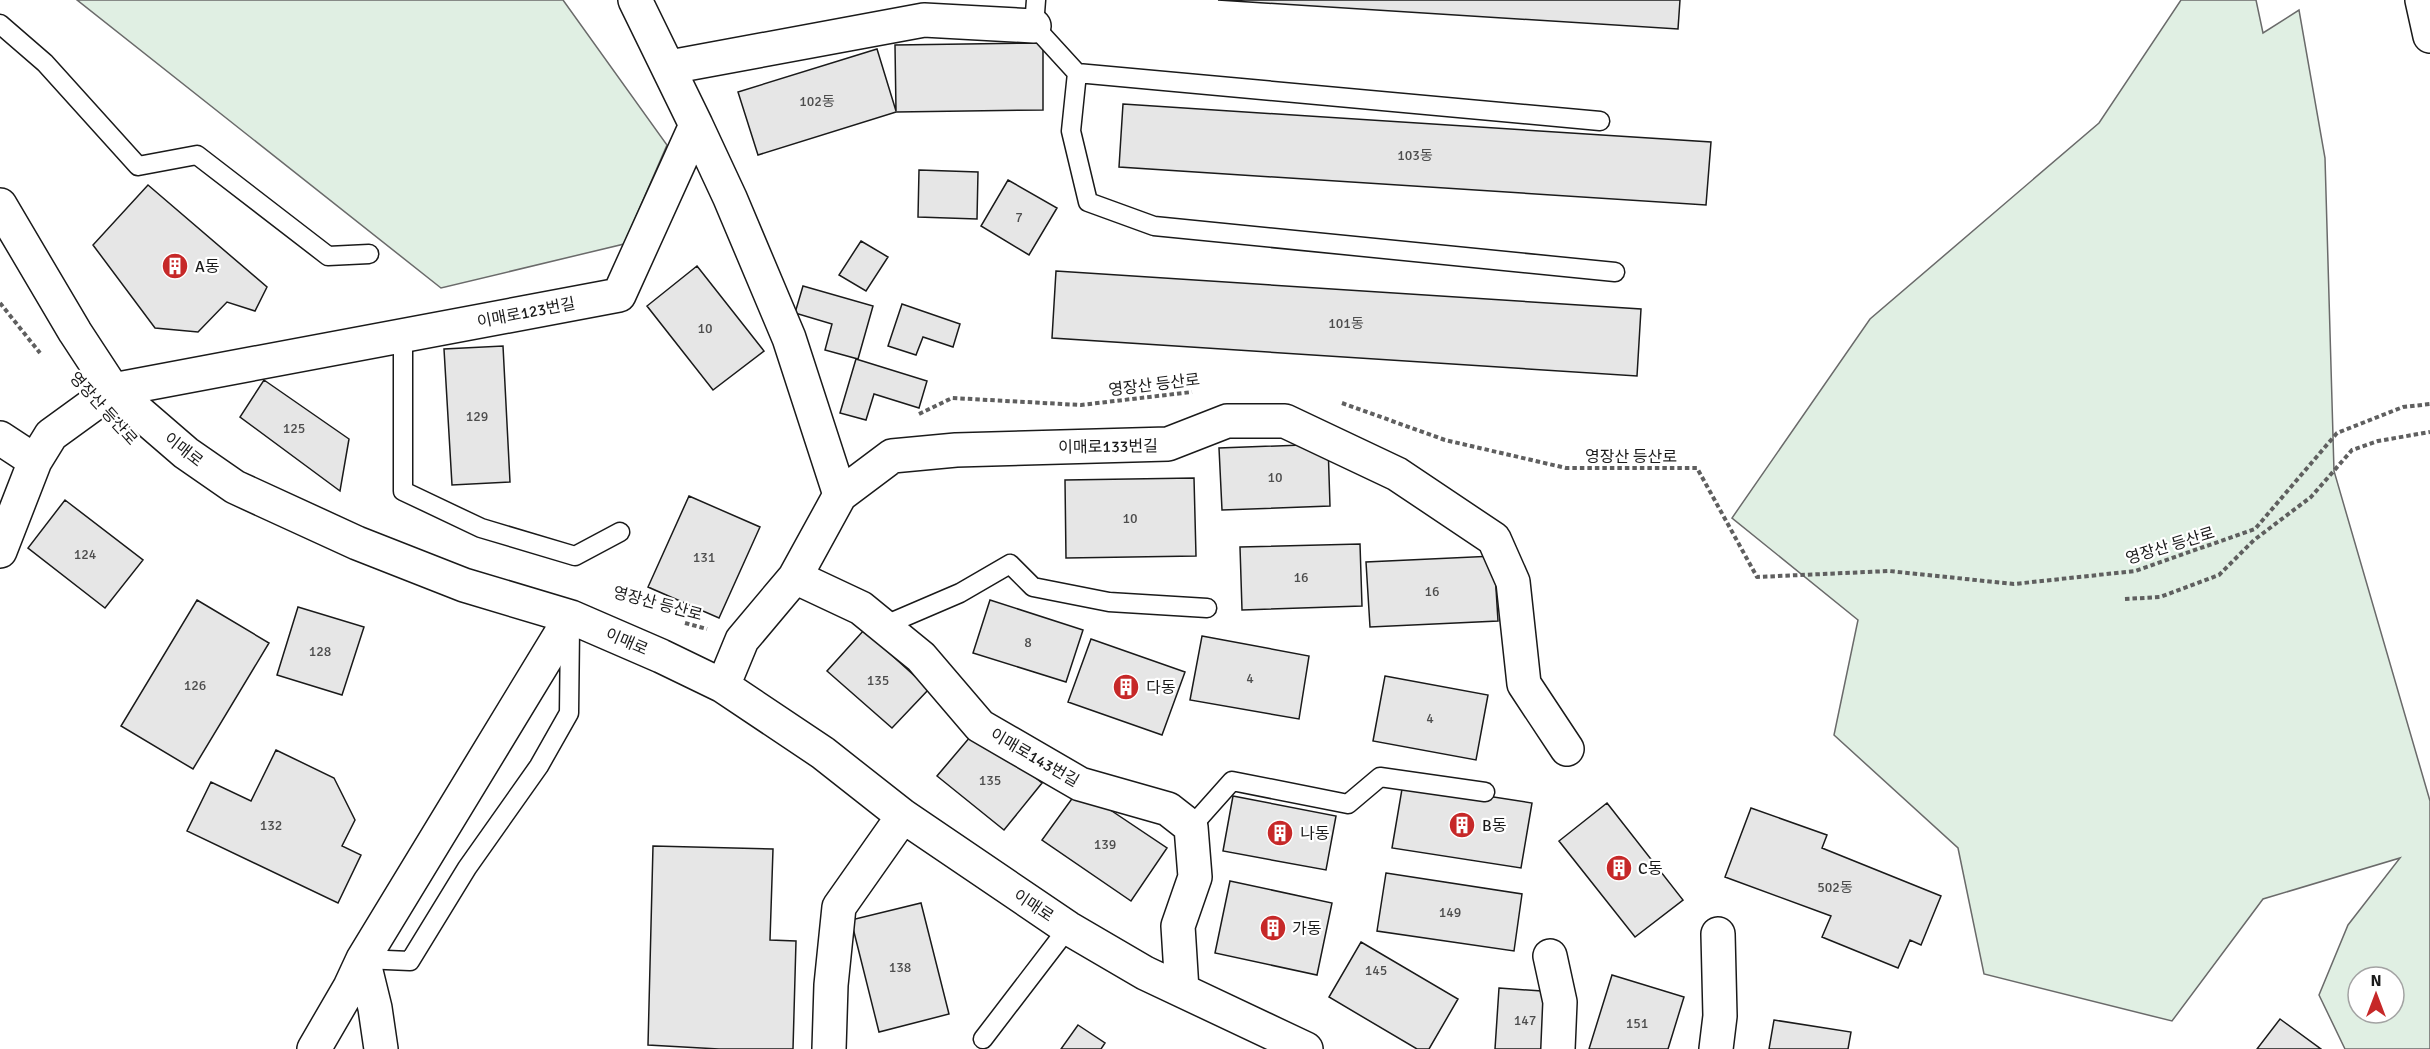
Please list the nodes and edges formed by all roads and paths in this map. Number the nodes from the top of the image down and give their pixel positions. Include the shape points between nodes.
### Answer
1 (635, 0) edge
2 (2422, 0) edge
3 (1035, 13) edge
4 (0, 24) edge
5 (2430, 36) edge
6 (670, 67) junction
7 (1077, 73) junction
8 (1600, 121) dead end
9 (696, 125) junction
10 (0, 206) edge
11 (369, 254) dead end
12 (1615, 272) dead end
13 (0, 303) edge
14 (403, 335) junction
15 (46, 359) dead end
16 (113, 390) junction
17 (1200, 391) dead end
18 (1332, 402) dead end
19 (2430, 404) edge
20 (910, 418) dead end
21 (2430, 432) edge
22 (0, 438) edge
23 (35, 461) junction
24 (840, 495) junction
25 (620, 532) dead end
26 (0, 551) edge
27 (795, 578) junction
28 (2125, 599) dead end
29 (1207, 608) dead end
30 (571, 617) junction
31 (674, 620) dead end
32 (883, 626) junction
33 (708, 629) dead end
34 (723, 686) junction
35 (1567, 749) dead end
36 (1485, 792) dead end
37 (903, 816) junction
38 (1191, 826) junction
39 (1068, 928) junction
40 (1718, 934) dead end
41 (1550, 956) dead end
42 (363, 959) junction
43 (1182, 990) junction
44 (983, 1039) dead end
45 (314, 1049) edge
46 (381, 1049) edge
47 (829, 1049) edge
48 (1306, 1049) edge
49 (1558, 1049) edge
50 (1716, 1049) edge

1 - 6 street
2 - 5 street
3 - 6 street via 924,20
3 - 7 lane
4 - 11 lane via 45,63 138,166 197,155 328,256
6 - 9 street
7 - 8 lane
7 - 12 lane via 1071,131 1088,202 1154,226
9 - 14 street, 이매로123번길 via 619,295
9 - 24 street via 789,338
10 - 16 street, 이매로
13 - 15 path
14 - 16 street, 이매로123번길
14 - 25 lane via 403,491 481,528 575,556
16 - 23 street via 51,435
16 - 30 street, 이매로 via 186,453 256,498 464,585
17 - 20 path, 영장산 등산로 via 1081,405 952,398
18 - 19 path, 영장산 등산로 via 1445,440 1566,468 1697,468 1757,578 1888,571 2014,584 2135,571 2255,530 2337,434 2403,407
21 - 28 path via 2352,450 2311,497 2254,540 2219,575 2160,597
22 - 23 street
23 - 26 street
24 - 27 street, 이매로133번길
24 - 35 street, 이매로133번길 via 892,456 956,450 1168,444 1227,421 1285,421 1397,474 1494,539 1513,582 1524,684
27 - 32 street, 이매로143번길 via 861,608
27 - 34 street, 이매로133번길 via 742,640
29 - 32 lane via 1109,602 1033,587 1010,564 960,593
30 - 34 street, 이매로
30 - 42 street
30 - 42 lane via 569,713 539,766 467,868 410,961
31 - 33 path, 영장산 등산로
32 - 38 street, 이매로143번길 via 921,657 980,726 1080,784 1168,809
34 - 37 street, 이매로 via 824,753
36 - 38 lane via 1380,777 1348,804 1232,781
37 - 39 street, 이매로
37 - 47 street via 839,907
38 - 43 street via 1195,877 1178,926
39 - 43 street, 이매로
39 - 44 lane
40 - 50 street via 1720,1016
41 - 49 street via 1560,1002
42 - 45 street
42 - 46 street
43 - 48 street, 이매로

